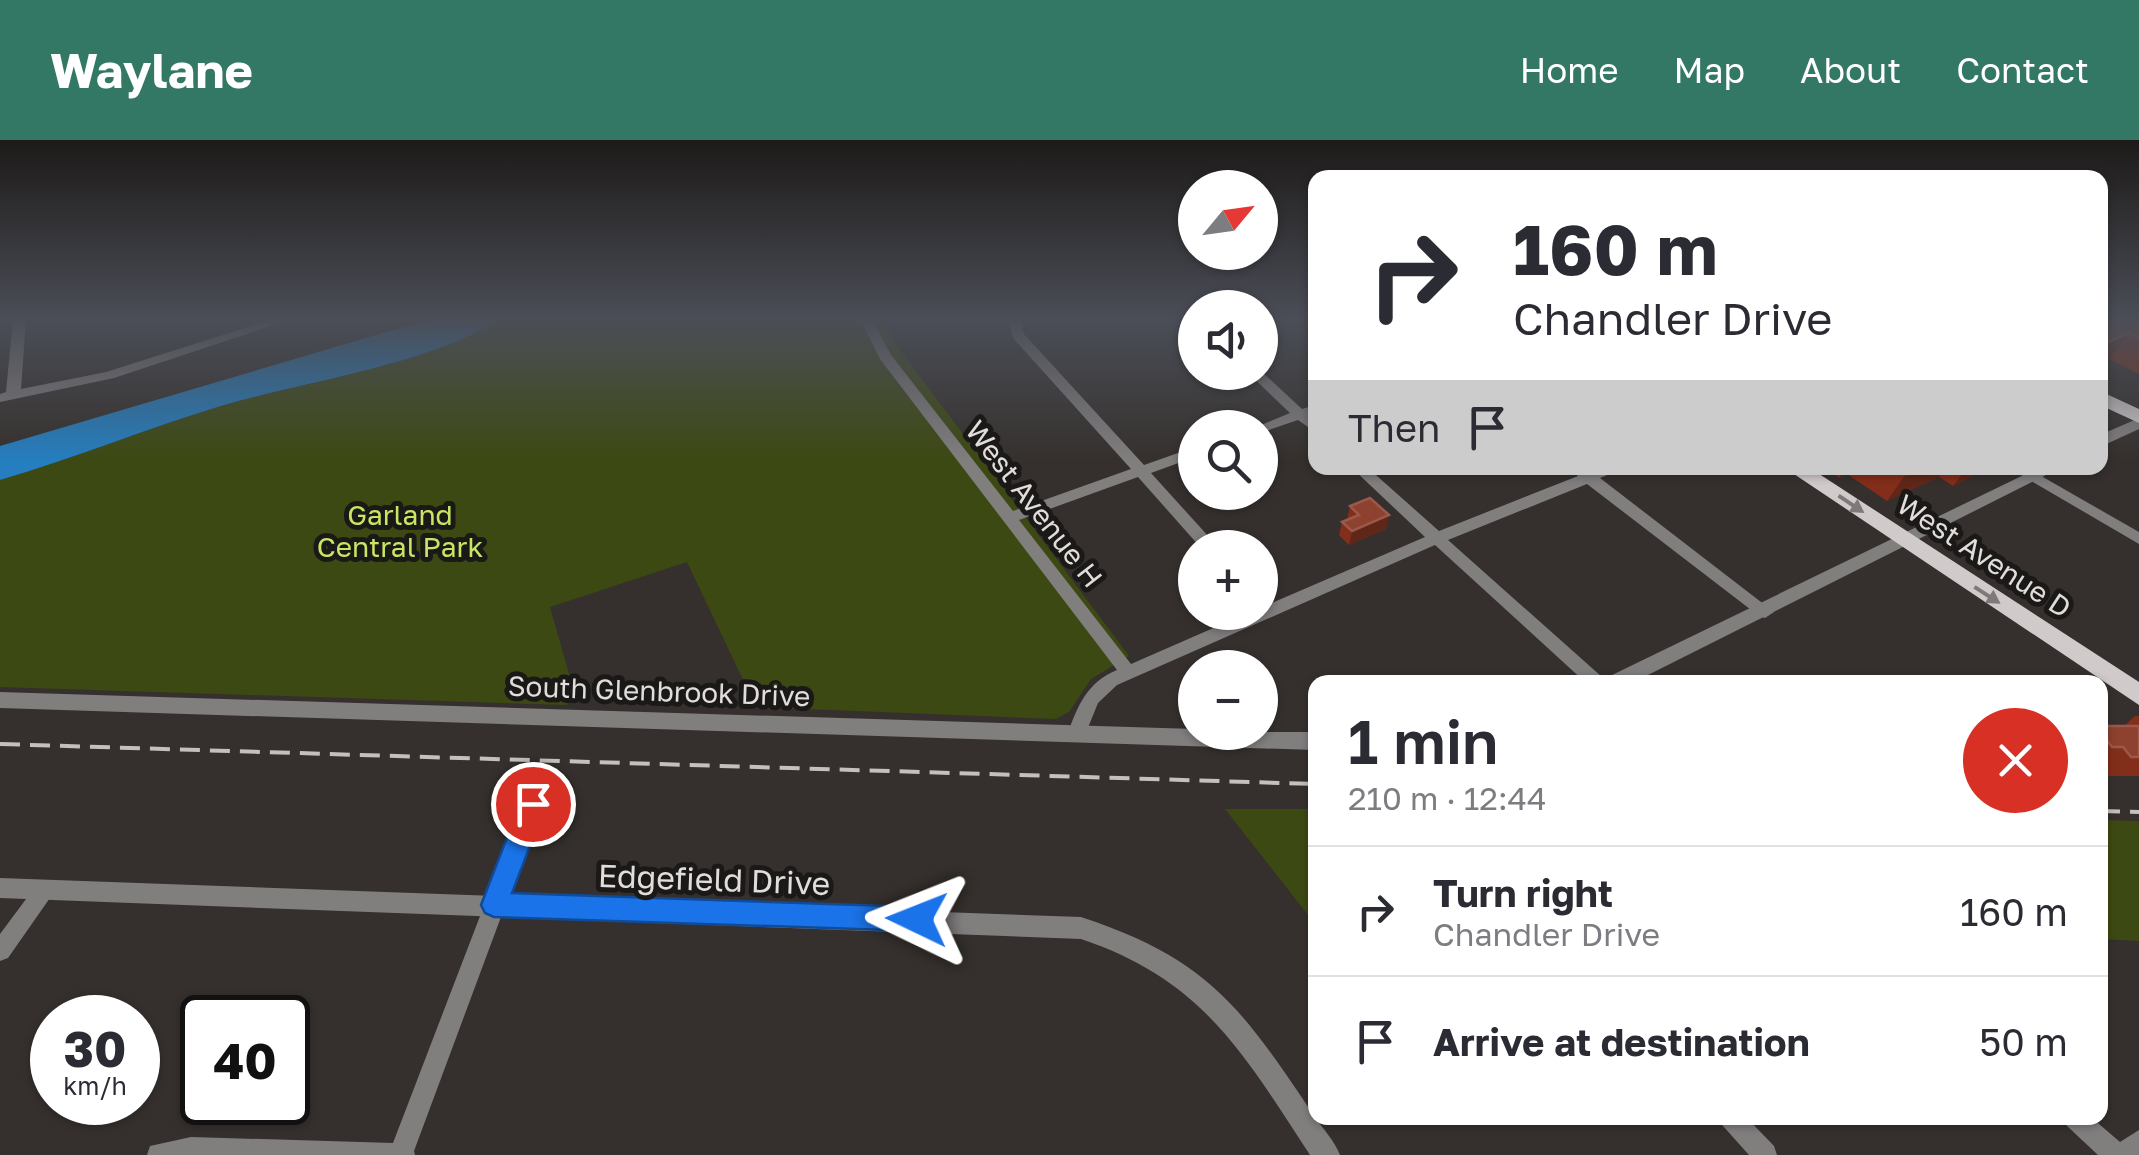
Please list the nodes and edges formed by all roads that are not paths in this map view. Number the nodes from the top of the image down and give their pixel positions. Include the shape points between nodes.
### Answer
1 (11, 366) edge
2 (133, 366) edge
3 (893, 366) edge
4 (1051, 366) edge
5 (1278, 390) edge
6 (6, 397) edge
7 (2108, 401) edge
8 (1308, 412) edge
9 (2139, 420) edge
10 (1278, 423) edge
11 (2108, 437) edge
12 (1178, 458) edge
13 (1142, 471) junction
14 (1367, 475) edge
15 (1576, 475) edge
16 (1587, 475) edge
17 (1807, 475) edge
18 (2020, 475) edge
19 (2030, 475) edge
20 (1011, 518) junction
21 (1195, 530) edge
22 (1437, 538) junction
23 (2139, 540) edge
24 (1906, 541) junction
25 (1278, 602) edge
26 (1765, 612) junction
27 (1217, 630) edge
28 (1128, 672) junction
29 (1588, 675) edge
30 (1632, 675) edge
31 (2139, 695) edge
32 (0, 700) edge
33 (1076, 735) junction
34 (1308, 740) edge
35 (533, 804) dead end
36 (0, 888) edge
37 (45, 889) junction
38 (494, 905) junction
39 (0, 950) edge
40 (1737, 1125) edge
41 (2084, 1125) edge
42 (2139, 1142) edge
43 (160, 1155) edge
44 (401, 1155) edge
45 (1326, 1155) edge
46 (1765, 1155) edge
47 (2120, 1155) edge

1 - 6 street
2 - 6 street
3 - 20 street, West Avenue H
4 - 13 street
5 - 8 street
7 - 9 main road
8 - 10 street
9 - 11 street
12 - 13 street
13 - 20 street
13 - 21 street
14 - 22 street
15 - 22 street
16 - 26 street
17 -> 24 main road, West Avenue D
18 - 24 street
19 - 23 street
20 - 28 street, West Avenue H
22 - 25 street
22 - 29 street
24 - 26 street
24 -> 31 main road, West Avenue D
26 - 30 street
27 - 28 street
28 - 33 street via 1090,699
32 - 33 street, South Glenbrook Drive
33 - 34 street, South Glenbrook Drive
35 - 38 street
36 - 37 street, Edgefield Drive
37 - 38 street, Edgefield Drive
37 - 39 street
38 - 44 street
38 - 45 street, Edgefield Drive via 917,919 1081,928 1114,936 1195,983 1240,1026
40 - 46 street
41 - 47 street
42 - 47 street
43 - 44 street via 192,1148

